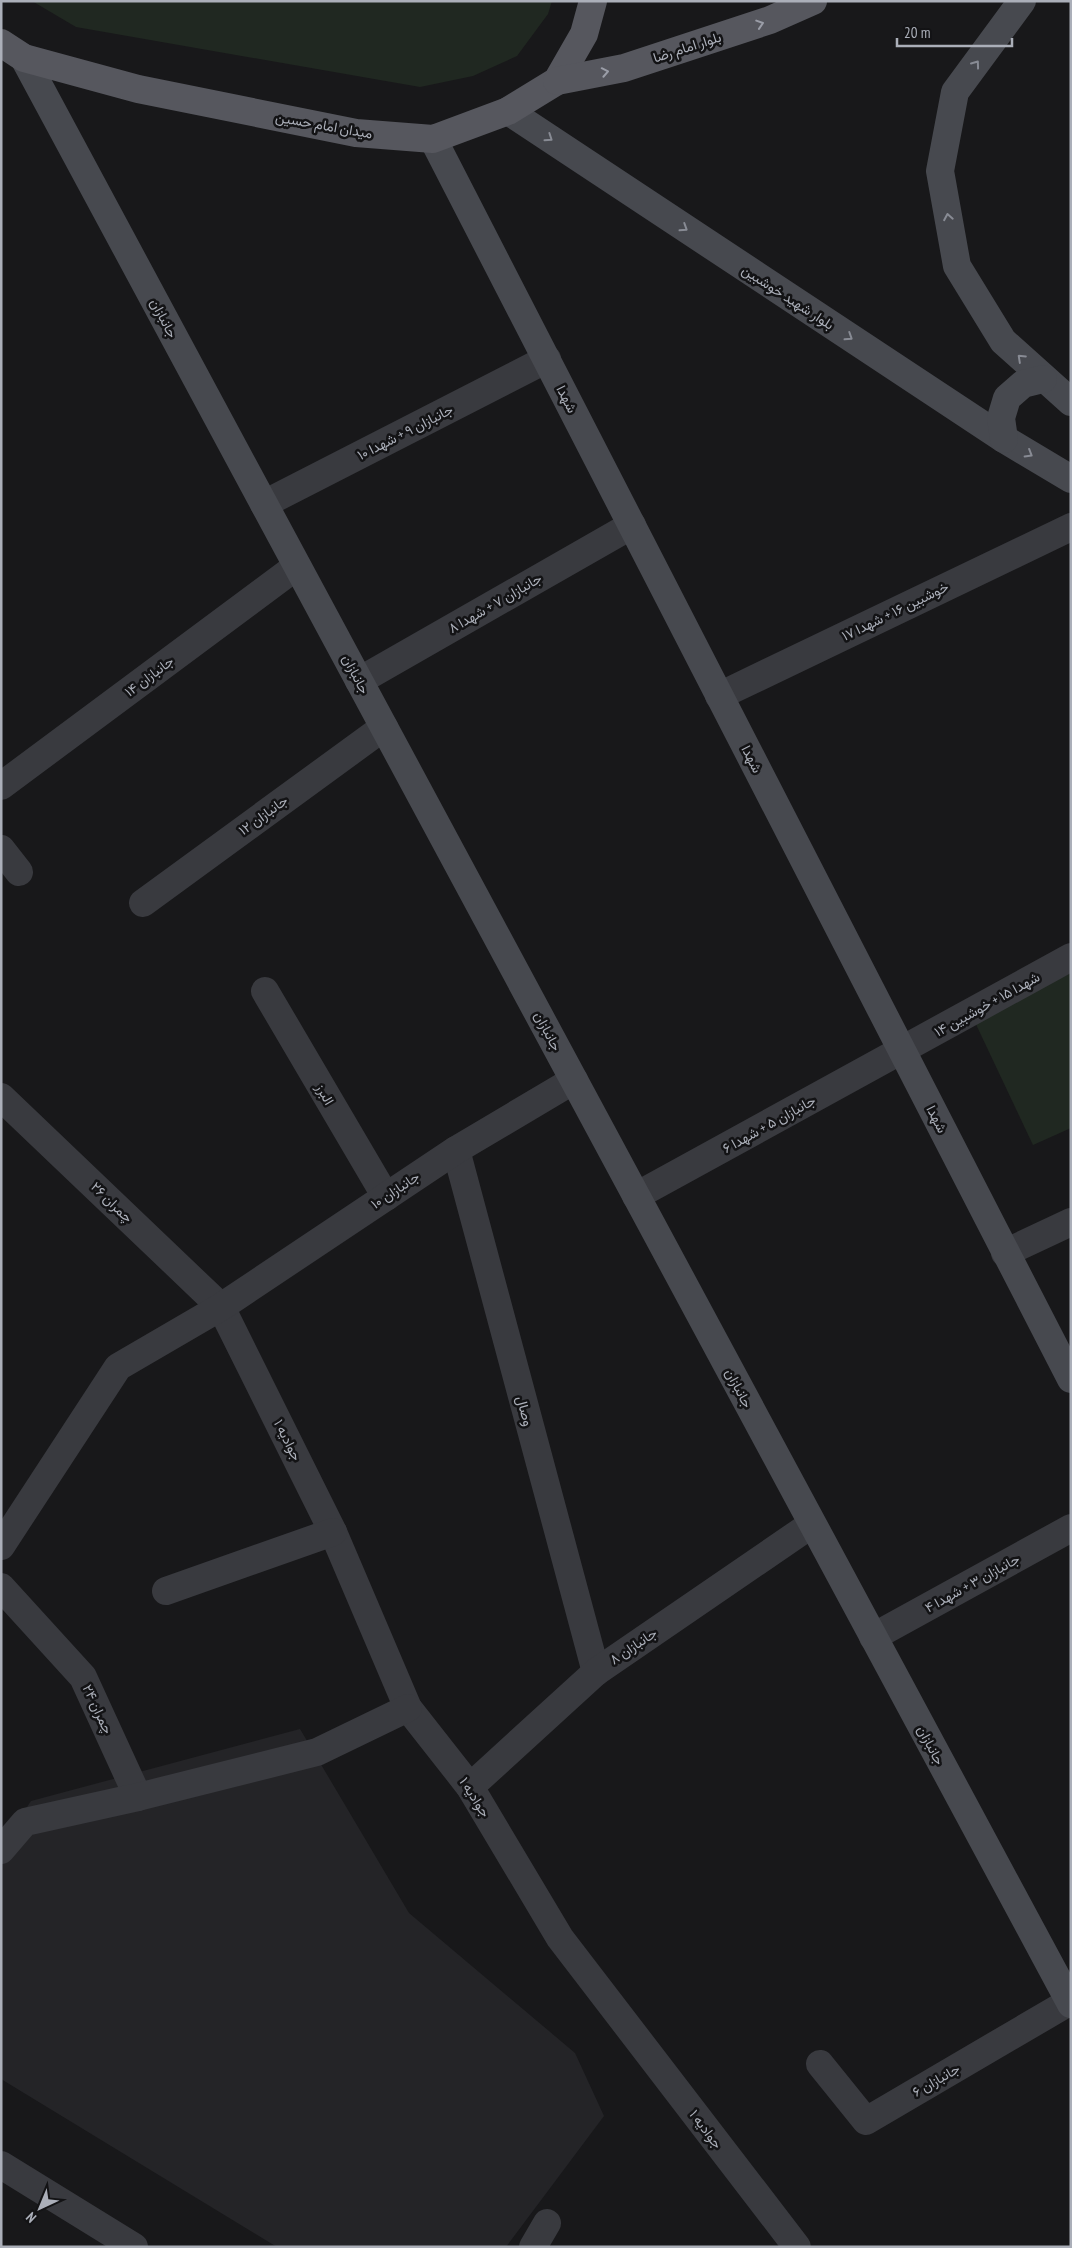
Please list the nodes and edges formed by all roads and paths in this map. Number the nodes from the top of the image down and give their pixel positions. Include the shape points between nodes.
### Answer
1 (593, 1) edge
2 (813, 1) edge
3 (1022, 1) edge
4 (1, 43) edge
5 (13, 61) edge
6 (557, 81) junction
7 (508, 111) junction
8 (433, 139) junction
9 (547, 359) junction
10 (1043, 379) junction
11 (1071, 402) edge
12 (1004, 439) junction
13 (1071, 479) edge
14 (264, 504) junction
15 (632, 525) junction
16 (1071, 527) edge
17 (297, 566) junction
18 (359, 681) junction
19 (719, 696) junction
20 (384, 727) junction
21 (1, 786) edge
22 (1, 850) edge
23 (19, 872) dead end
24 (143, 903) dead end
25 (1071, 958) edge
26 (265, 991) dead end
27 (903, 1051) junction
28 (574, 1080) junction
29 (4, 1103) edge
30 (456, 1150) junction
31 (636, 1196) junction
32 (386, 1197) junction
33 (1071, 1222) edge
34 (1006, 1253) junction
35 (221, 1307) junction
36 (1071, 1379) edge
37 (812, 1524) junction
38 (1071, 1528) edge
39 (333, 1532) junction
40 (1, 1546) edge
41 (1, 1587) edge
42 (166, 1591) dead end
43 (873, 1637) junction
44 (596, 1672) junction
45 (408, 1708) junction
46 (470, 1787) junction
47 (138, 1797) junction
48 (1, 1850) edge
49 (1070, 2003) edge
50 (820, 2064) dead end
51 (1, 2165) edge
52 (548, 2223) dead end
53 (100, 2239) edge
54 (134, 2247) edge
55 (533, 2247) edge
56 (797, 2247) edge

1 - 6 main road, میدان امام حسین via 584,34
6 -> 2 main road, بلوار امام رضا via 624,68 770,20
10 -> 3 main road via 1003,342 957,266 940,171 956,92
4 - 5 main road, میدان امام حسین
5 - 8 main road, میدان امام حسین via 337,130
5 - 14 main road, جانبازان
6 - 7 main road, میدان امام حسین
7 - 8 main road, میدان امام حسین
7 -> 12 main road, بلوار شهید خوشبین
8 - 9 main road, شهدا
9 - 14 street, جانبازان ۹ + شهدا ۱۰
9 - 15 main road, شهدا
10 - 11 main road
10 - 12 main road via 1023,384 1007,398 1001,418
12 -> 13 main road, بلوار شهید خوشبین
14 - 17 main road, جانبازان
15 - 18 street, جانبازان ۷ + شهدا ۸
15 - 19 main road, شهدا
16 - 19 street, خوشبین ۱۶ + شهدا ۱۷
17 - 18 main road, جانبازان
17 - 21 street, جانبازان ۱۴
18 - 20 main road, جانبازان
19 - 27 main road, شهدا
20 - 24 street, جانبازان ۱۲
20 - 28 main road, جانبازان
22 - 23 street
25 - 27 street, شهدا ۱۵ + خوشبین ۱۴
26 - 32 street, البرز
27 - 31 street, جانبازان ۵ + شهدا ۶
27 - 34 main road, شهدا
28 - 30 street, جانبازان ۱۰
28 - 31 main road, جانبازان
29 - 35 street, چمران ۲۶
30 - 32 street, جانبازان ۱۰
30 - 44 street, وصال
31 - 37 main road, جانبازان
32 - 35 street, جانبازان ۱۰
33 - 34 street
34 - 36 main road, شهدا
35 - 39 street, جوادیه ۱
35 - 40 street, جانبازان ۱۰ via 118,1367
37 - 43 main road, جانبازان
37 - 44 street, جانبازان ۸
38 - 43 street, جانبازان ۳ + شهدا ۴
39 - 42 street
39 - 45 street, جوادیه ۱
41 - 47 street, چمران ۲۴ via 83,1677
43 - 49 main road, جانبازان
44 - 46 street, جانبازان ۸
45 - 46 street, جوادیه ۱
45 - 47 street via 317,1752
46 - 56 street, جوادیه ۱ via 560,1938
47 - 48 street via 25,1822
49 - 50 street, جانبازان ۶ via 866,2121
51 - 53 street
52 - 55 street
53 - 54 street

